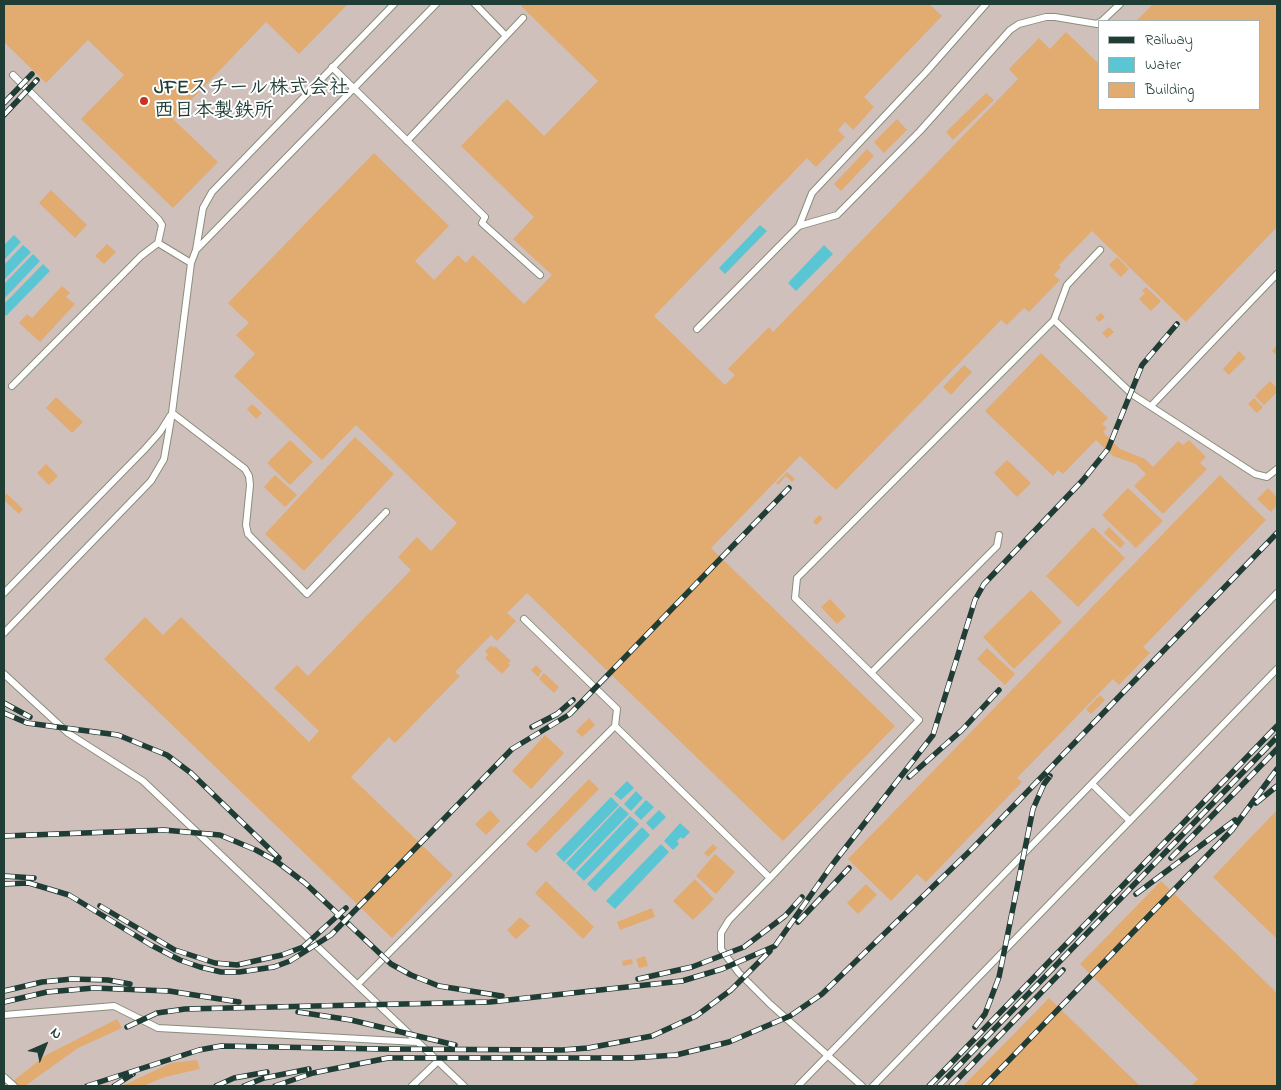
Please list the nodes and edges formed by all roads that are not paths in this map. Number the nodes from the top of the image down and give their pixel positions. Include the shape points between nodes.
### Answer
1 (394, 4) edge
2 (436, 4) edge
3 (474, 4) edge
4 (986, 4) edge
5 (1120, 4) edge
6 (523, 18) dead end
7 (1103, 20) edge
8 (1098, 24) edge
9 (506, 36) junction
10 (332, 68) junction
11 (13, 75) dead end
12 (352, 88) junction
13 (407, 141) junction
14 (799, 226) junction
15 (158, 243) junction
16 (196, 250) junction
17 (1100, 250) dead end
18 (191, 263) junction
19 (1277, 274) edge
20 (540, 276) dead end
21 (1054, 320) junction
22 (697, 329) dead end
23 (12, 386) dead end
24 (1151, 406) junction
25 (172, 413) junction
26 (1277, 470) edge
27 (386, 512) dead end
28 (999, 535) dead end
29 (4, 593) edge
30 (1277, 593) edge
31 (524, 619) dead end
32 (4, 633) edge
33 (1277, 668) edge
34 (871, 673) junction
35 (4, 674) edge
36 (615, 726) junction
37 (1092, 784) junction
38 (1130, 821) junction
39 (770, 878) junction
40 (358, 984) junction
41 (4, 1015) edge
42 (417, 1042) junction
43 (828, 1056) junction
44 (438, 1061) junction
45 (4, 1077) edge
46 (14, 1086) edge
47 (412, 1086) edge
48 (464, 1086) edge
49 (798, 1086) edge
50 (862, 1086) edge
51 (873, 1086) edge

1 - 10 lane
2 - 12 lane
3 - 9 lane
4 - 14 lane via 812,193
5 - 7 lane
6 - 9 lane
8 - 14 lane via 1055,17 1019,24 1010,30 920,131 837,215
9 - 13 lane
10 - 12 lane
10 - 16 lane via 212,192 203,208
11 - 15 lane via 159,220 162,225
12 - 13 lane
12 - 16 lane
13 - 20 lane via 485,217 482,222
14 - 22 lane
15 - 18 lane
15 - 23 lane via 141,256
16 - 18 lane
17 - 21 lane via 1067,285
18 - 25 lane
19 - 24 lane
21 - 24 lane via 1132,395
21 - 34 lane via 797,578 795,598
24 - 26 lane via 1255,474 1267,477
25 - 27 lane via 245,469 250,485 248,534 307,594
25 - 29 lane via 144,450
25 - 32 lane via 164,459 151,481
28 - 34 lane via 997,546
30 - 37 lane
31 - 36 lane via 617,709
33 - 38 lane
34 - 39 lane via 919,720
35 - 40 lane via 68,733 143,781
36 - 39 lane
36 - 40 lane
37 - 38 lane
37 - 43 lane
38 - 51 lane
39 - 43 lane via 721,933 722,950 770,1004
40 - 42 lane
41 - 42 lane via 114,1006 158,1028
42 - 44 lane
43 - 49 lane
43 - 50 lane
44 - 47 lane
44 - 48 lane
45 - 46 lane

